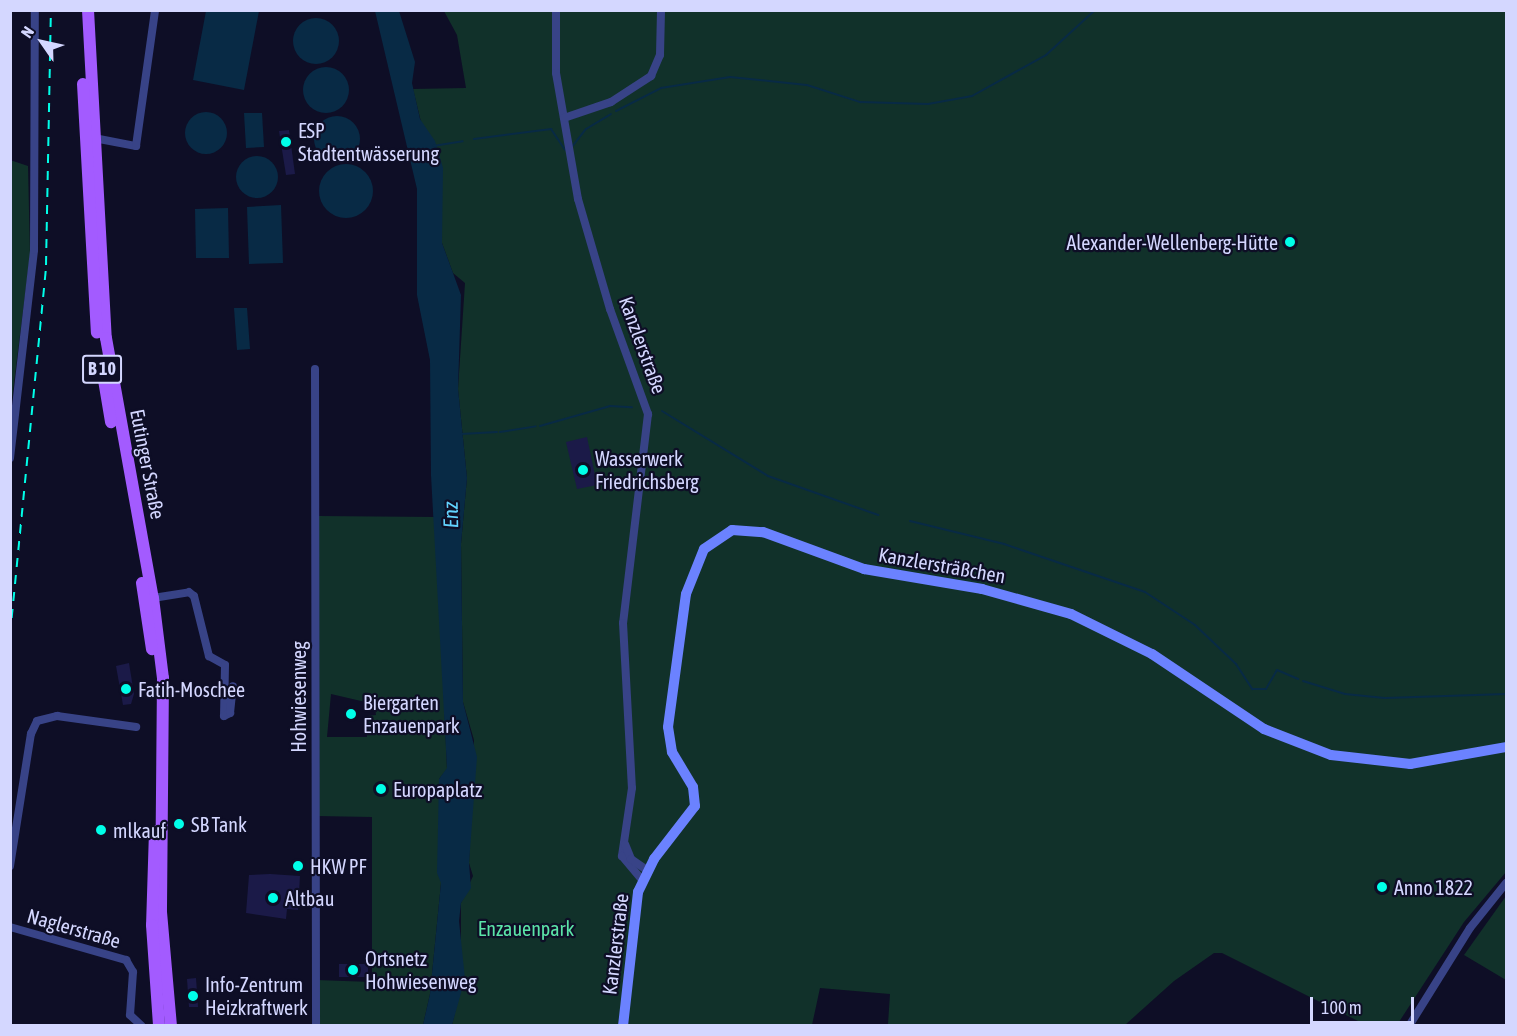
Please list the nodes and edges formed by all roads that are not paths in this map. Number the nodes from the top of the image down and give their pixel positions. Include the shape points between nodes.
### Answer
1 (35, 10) edge
2 (80, 10) edge
3 (88, 10) edge
4 (155, 10) edge
5 (556, 10) edge
6 (661, 10) edge
7 (564, 118) junction
8 (94, 138) junction
9 (315, 369) dead end
10 (10, 458) edge
11 (153, 597) junction
12 (233, 686) dead end
13 (136, 727) dead end
14 (1506, 747) edge
15 (625, 839) junction
16 (10, 866) edge
17 (645, 875) junction
18 (1506, 883) edge
19 (157, 888) junction
20 (10, 927) edge
21 (142, 1026) edge
22 (159, 1026) edge
23 (171, 1026) edge
24 (316, 1026) edge
25 (623, 1026) edge
26 (1409, 1026) edge

1 - 10 street via 34,250
2 - 19 main road, Eutinger Straße / B 10 via 98,339 145,600 155,681
3 - 8 main road, Eutinger Straße / B 10
4 - 8 street via 136,146 124,147
5 - 7 street, Kanzlerstraße via 556,74
6 - 7 street via 660,55 651,76 610,102
7 - 15 street, Kanzlerstraße via 589,242 648,414 624,590 632,788
8 - 11 main road, Eutinger Straße / B 10 via 106,338
9 - 24 street, Hohwiesenweg
11 - 12 street via 189,592 194,596 209,656 225,665 224,716 230,713
11 - 19 main road, Eutinger Straße / B 10 via 165,712
13 - 16 street via 57,716 37,721 31,734
14 - 17 main road, Kanzlersträßchen via 1410,764 1331,755 1264,729 1152,654 1071,615 982,590 864,569 763,532 732,530 709,543 694,567 674,666 670,744 693,787 695,806
15 - 17 street, Kanzlerstraße via 627,854
15 - 17 street, Kanzlerstraße via 622,856
17 - 25 main road, Kanzlerstraße via 631,924
18 - 26 street via 1470,928
19 - 22 main road, Eutinger Straße / B 10
19 - 23 main road, Eutinger Straße / B 10
20 - 21 street, Naglerstraße via 126,960 133,972 130,1015

